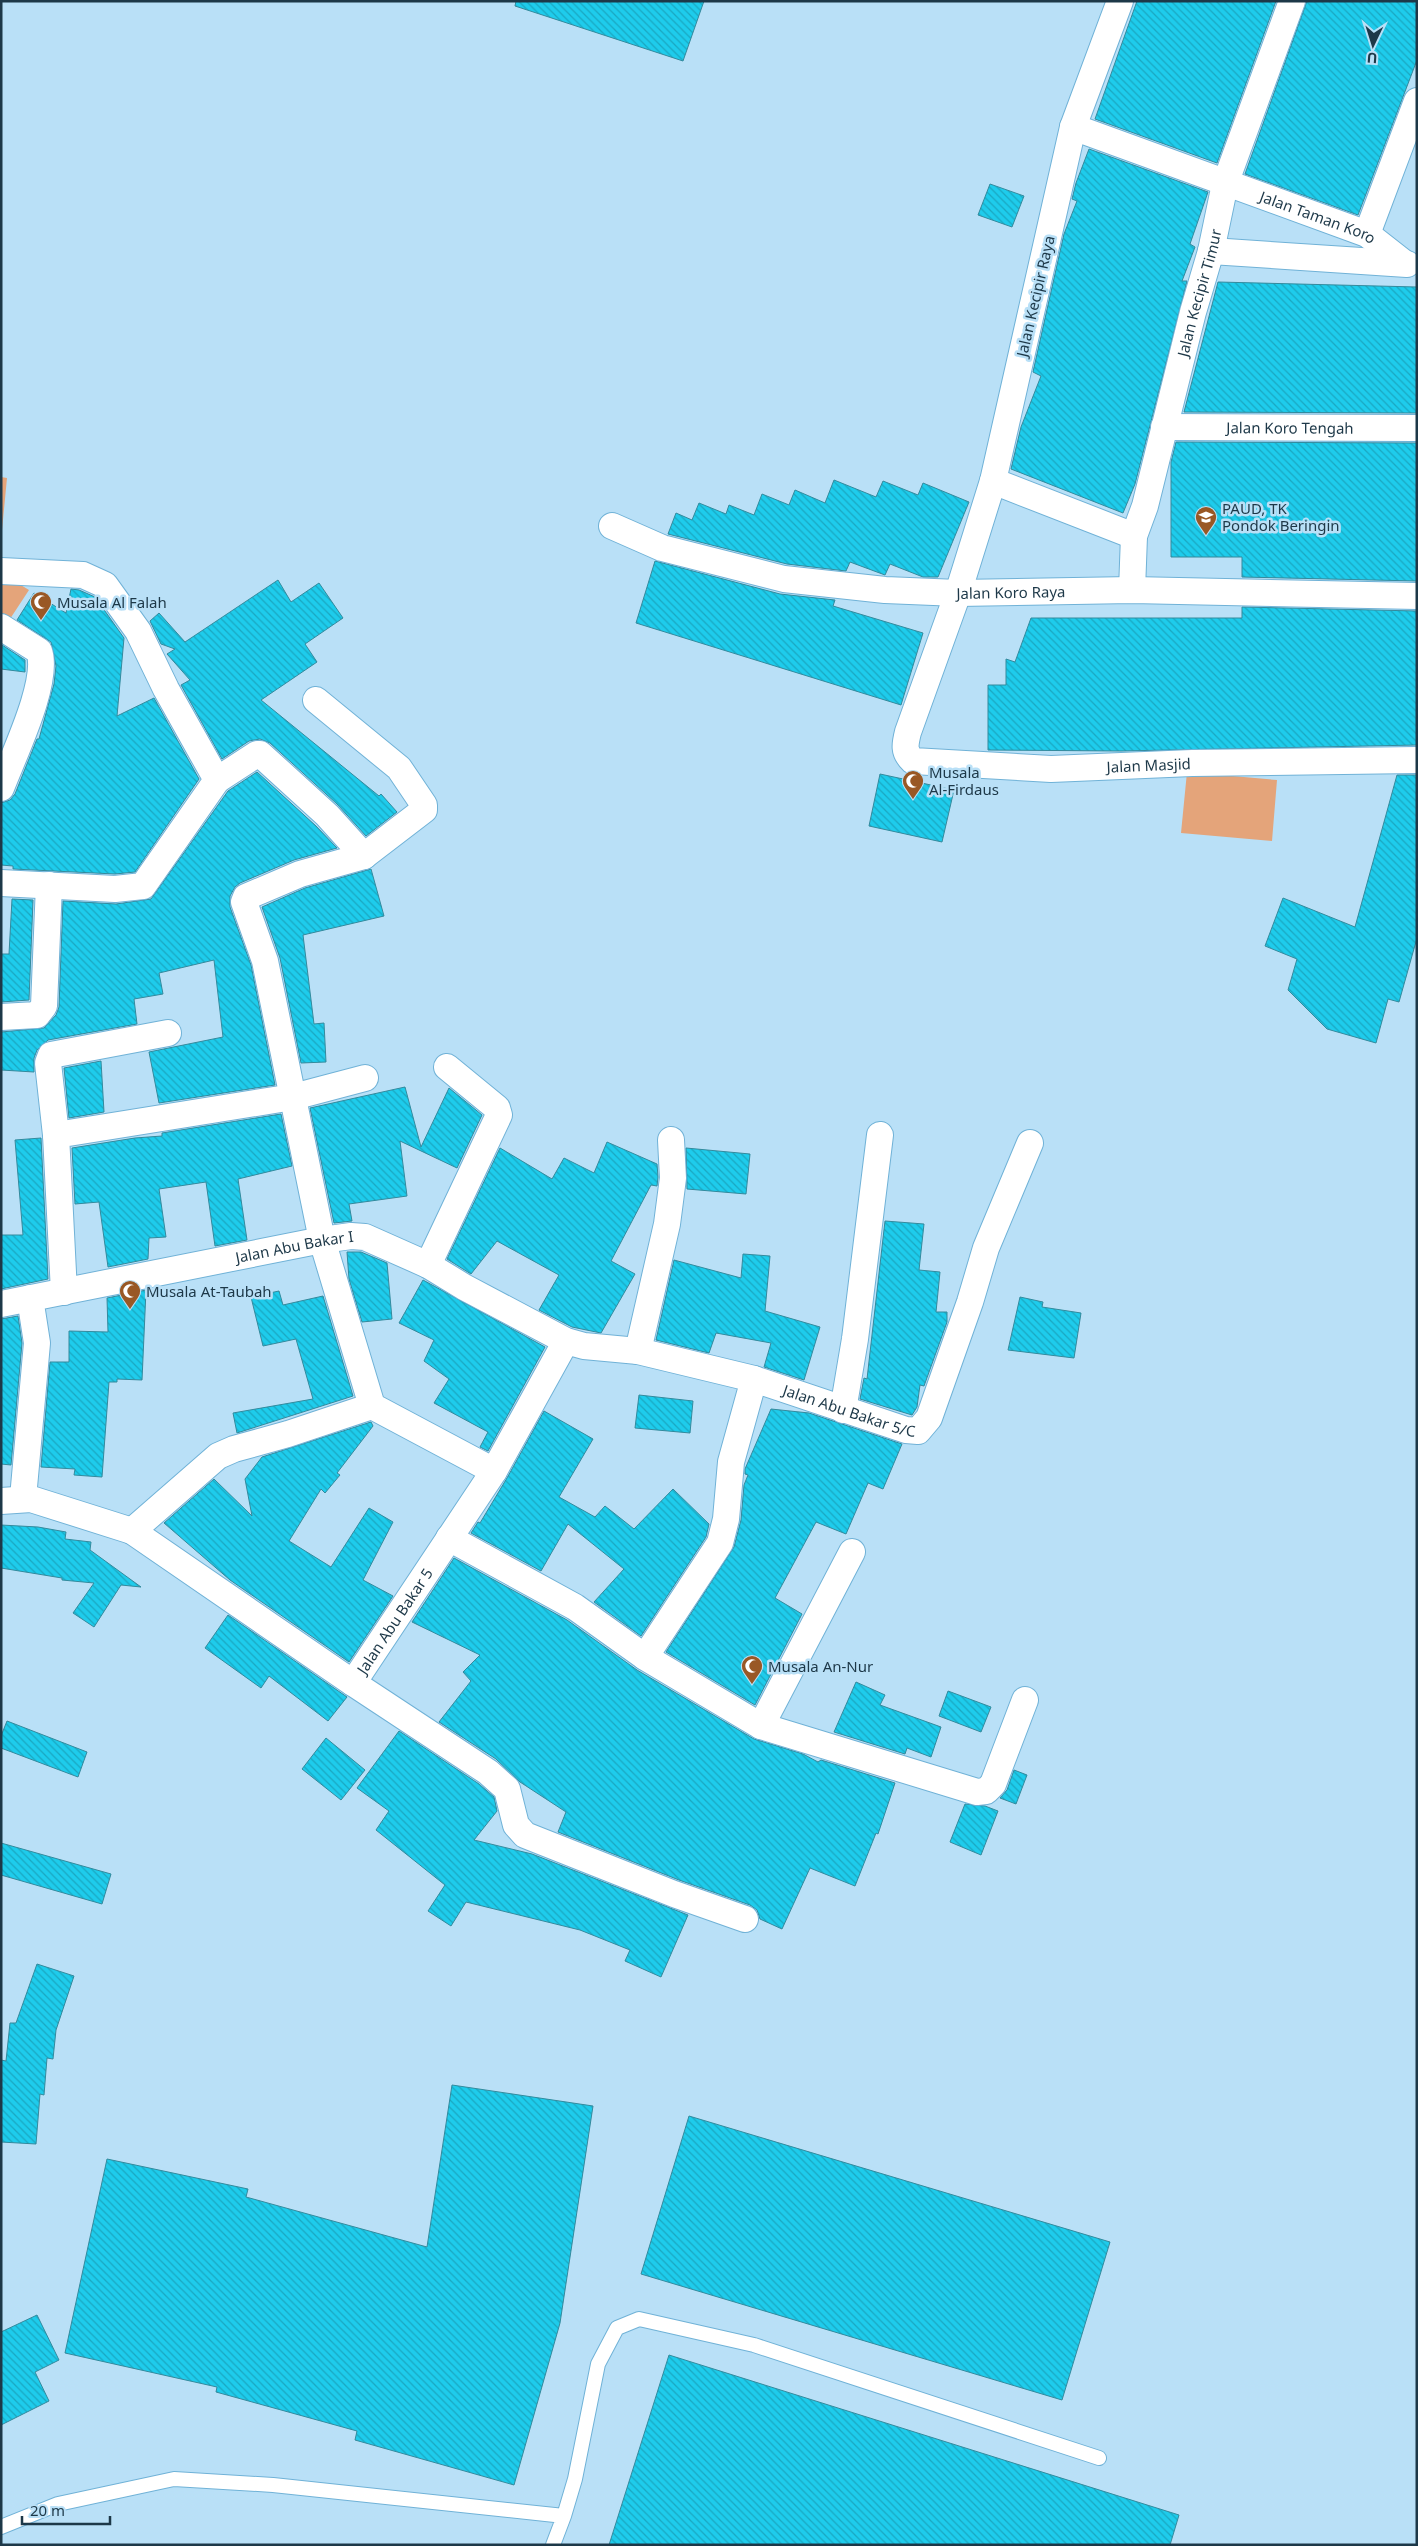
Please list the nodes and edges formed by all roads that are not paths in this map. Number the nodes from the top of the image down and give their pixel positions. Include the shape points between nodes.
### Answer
1 (1120, 1) edge
2 (1292, 1) edge
3 (1417, 101) edge
4 (1073, 127) junction
5 (1225, 184) junction
6 (1367, 234) junction
7 (1211, 251) junction
8 (1411, 264) edge
9 (1164, 428) junction
10 (1417, 428) edge
11 (993, 481) junction
12 (612, 526) dead end
13 (1134, 536) junction
14 (1, 570) edge
15 (1132, 590) junction
16 (958, 593) junction
17 (1417, 596) edge
18 (1, 627) edge
19 (316, 700) dead end
20 (1417, 760) edge
21 (217, 780) junction
22 (1, 788) edge
23 (364, 856) junction
24 (1, 883) edge
25 (49, 885) junction
26 (1, 1018) edge
27 (168, 1034) dead end
28 (447, 1067) dead end
29 (366, 1078) dead end
30 (293, 1097) junction
31 (56, 1135) junction
32 (880, 1135) dead end
33 (671, 1140) dead end
34 (1030, 1143) dead end
35 (322, 1240) junction
36 (428, 1265) junction
37 (64, 1292) junction
38 (30, 1298) junction
39 (1, 1304) edge
40 (566, 1341) junction
41 (638, 1351) junction
42 (754, 1379) junction
43 (372, 1406) junction
44 (843, 1410) junction
45 (494, 1471) junction
46 (12, 1500) edge
47 (132, 1531) junction
48 (449, 1538) junction
49 (852, 1552) dead end
50 (645, 1657) junction
51 (353, 1683) junction
52 (1025, 1700) dead end
53 (760, 1726) junction
54 (745, 1919) dead end
55 (1099, 2458) dead end
56 (564, 2516) junction
57 (1, 2527) edge
58 (552, 2545) edge

1 - 4 street, Jalan Kecipir Raya
2 - 5 street, Jalan Kecipir Timur
3 - 6 street
4 - 5 street, Jalan Taman Koro
4 - 11 street, Jalan Kecipir Raya
5 - 6 street, Jalan Taman Koro
5 - 7 street, Jalan Kecipir Timur
6 - 8 street, Jalan Taman Koro
7 - 8 street, Jalan Taman Koro
7 - 9 street, Jalan Kecipir Timur
9 - 10 street, Jalan Koro Tengah
9 - 13 street, Jalan Kecipir Timur via 1145,506
11 - 13 street
11 - 16 street, Jalan Kecipir Raya
12 - 16 street, Jalan Koro Raya via 662,548 784,579 885,590
13 - 15 street, Jalan Kecipir Timur
14 - 21 street via 83,575 105,585 138,631
15 - 16 street, Jalan Koro Raya
15 - 17 street, Jalan Koro Raya
16 - 20 street, Jalan Masjid via 908,732 906,755 913,762 1051,769 1192,763
18 - 22 street via 39,651 42,658 39,688
19 - 23 street via 399,768 424,805 422,814
21 - 23 street via 260,754 327,815
21 - 25 street via 143,886 115,889
23 - 30 street via 300,874 244,899 265,961
24 - 25 street
25 - 26 street via 44,1006 37,1015
27 - 31 street via 51,1055 48,1063
28 - 36 street via 497,1108 499,1115
29 - 30 street
30 - 31 street
30 - 35 street
31 - 37 street
32 - 44 street
33 - 41 street via 673,1178 667,1224
34 - 44 street, Jalan Abu Bakar 5/C via 986,1248 925,1426 918,1431 906,1430
35 - 36 street, Jalan Abu Bakar I via 365,1237
35 - 37 street, Jalan Abu Bakar I
35 - 43 street
36 - 40 street, Jalan Abu Bakar I
37 - 38 street, Jalan Abu Bakar I
38 - 39 street, Jalan Abu Bakar I
38 - 46 street via 37,1343
40 - 41 street, Jalan Abu Bakar 5/C
40 - 45 street, Jalan Abu Bakar 5
41 - 42 street, Jalan Abu Bakar 5/C
42 - 44 street, Jalan Abu Bakar 5/C
42 - 50 street via 731,1462 726,1520 720,1543
43 - 45 street
43 - 47 street via 218,1456
45 - 48 street, Jalan Abu Bakar 5
46 - 47 street, Jalan Abu Bakar 5
47 - 51 street, Jalan Abu Bakar 5
48 - 50 street via 575,1607
48 - 51 street, Jalan Abu Bakar 5
49 - 53 street
50 - 53 street
51 - 54 street via 488,1772 506,1789 516,1826 526,1835
52 - 53 street via 993,1784 986,1791 977,1792
55 - 56 lane via 754,2345 639,2319 617,2328 598,2364 575,2479
56 - 57 lane via 273,2486 174,2480 58,2504
56 - 58 lane

